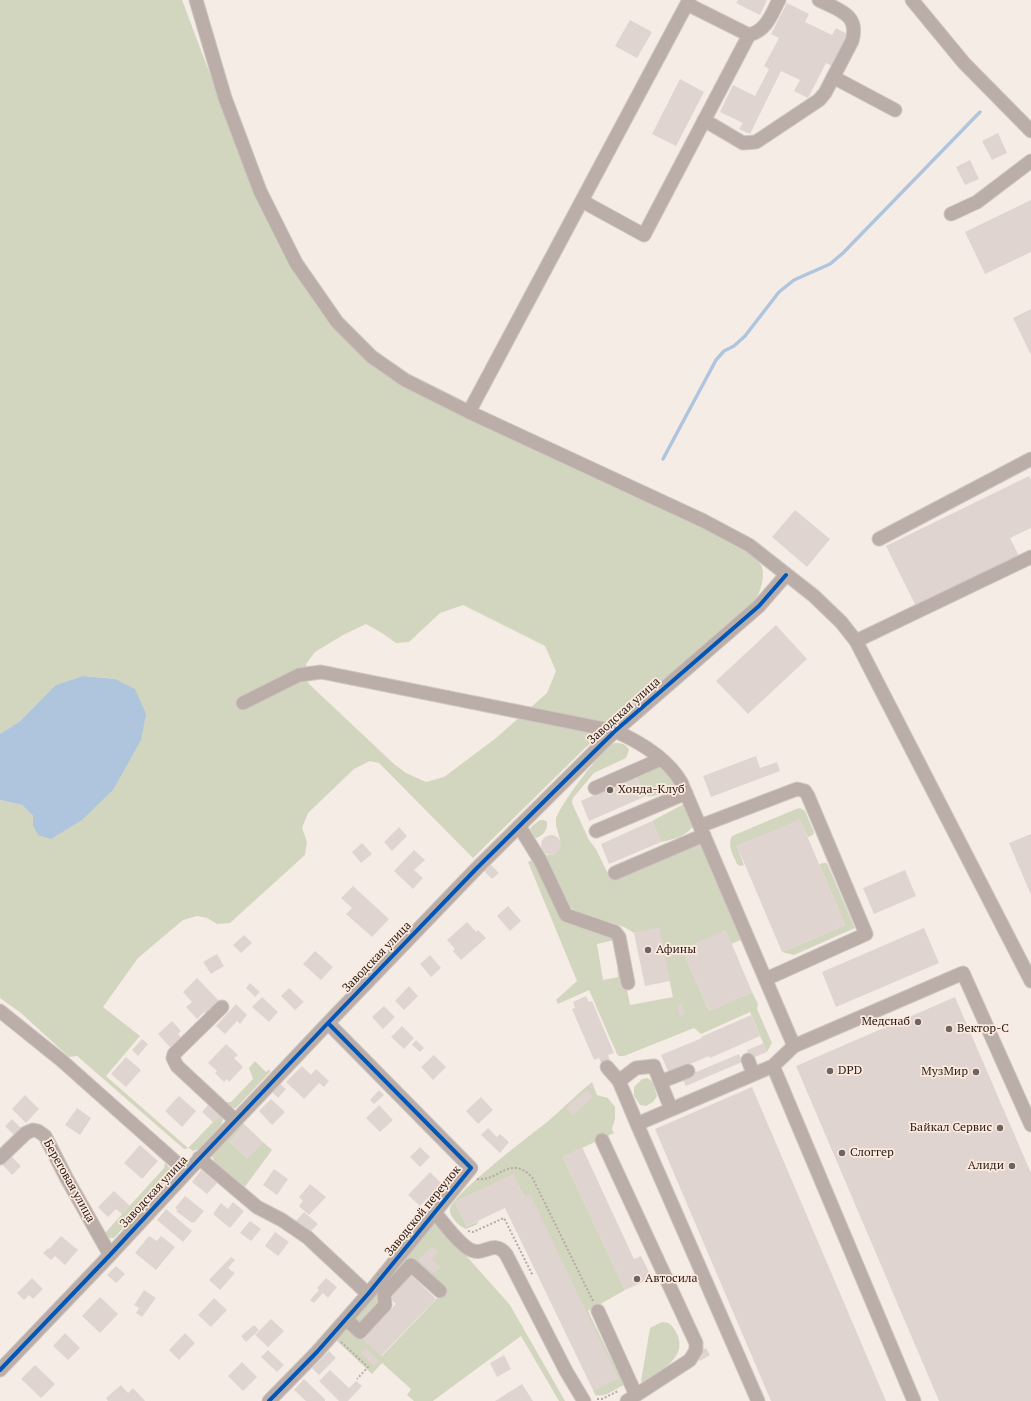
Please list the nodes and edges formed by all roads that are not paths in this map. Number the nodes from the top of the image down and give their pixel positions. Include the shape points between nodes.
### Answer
1 (196, 0) edge
2 (779, 0) edge
3 (819, 0) edge
4 (912, 0) edge
5 (688, 2) edge
6 (749, 35) junction
7 (833, 77) junction
8 (894, 110) dead end
9 (704, 120) junction
10 (1031, 131) edge
11 (1031, 161) edge
12 (582, 201) junction
13 (951, 214) dead end
14 (469, 412) junction
15 (1031, 459) edge
16 (879, 539) dead end
17 (1031, 558) edge
18 (786, 575) junction
19 (856, 642) junction
20 (243, 703) dead end
21 (615, 731) junction
22 (661, 759) junction
23 (595, 788) dead end
24 (686, 793) junction
25 (519, 826) junction
26 (702, 830) junction
27 (596, 831) dead end
28 (615, 873) dead end
29 (1030, 978) edge
30 (766, 979) junction
31 (628, 983) dead end
32 (222, 1007) dead end
33 (0, 1011) edge
34 (328, 1023) junction
35 (794, 1046) junction
36 (748, 1060) dead end
37 (773, 1066) junction
38 (607, 1067) dead end
39 (688, 1070) dead end
40 (753, 1073) junction
41 (619, 1081) junction
42 (660, 1082) junction
43 (671, 1109) junction
44 (235, 1120) junction
45 (637, 1124) junction
46 (1031, 1126) edge
47 (602, 1140) dead end
48 (0, 1158) edge
49 (199, 1158) junction
50 (186, 1172) junction
51 (435, 1212) junction
52 (110, 1255) junction
53 (440, 1291) dead end
54 (368, 1294) junction
55 (598, 1311) road end
56 (346, 1319) junction
57 (0, 1370) edge
58 (632, 1398) edge
59 (269, 1401) edge
60 (584, 1401) edge
61 (758, 1401) edge
62 (914, 1401) edge

1 - 14 street via 225,98 260,191 296,263 337,322 372,357 405,380
2 - 6 street via 765,26
3 - 7 street via 844,13 854,26 852,41
4 - 10 street via 964,63
5 - 6 street
5 - 12 street
6 - 9 street
7 - 8 street
7 - 9 street via 819,100 756,142 743,143
9 - 12 street via 644,235
11 - 13 street via 977,202
12 - 14 street
14 - 18 street via 704,521 749,546
15 - 16 street
17 - 19 street
18 - 19 street via 814,596 841,622
18 - 21 street, Заводская улица via 759,606
19 - 29 street
20 - 21 street via 299,675 320,672
21 - 22 street
21 - 25 street, Заводская улица
22 - 23 street
22 - 24 street via 675,772
24 - 26 street
24 - 27 street
25 - 31 street via 540,860 566,915 615,932 619,937
25 - 34 street, Заводская улица
26 - 28 street
26 - 30 street
26 - 30 street via 797,789 805,791 808,796 866,934
30 - 35 street
32 - 44 street via 174,1054 173,1058 177,1066
33 - 50 street via 61,1060
34 - 44 street, Заводская улица
34 - 51 street, Заводской переулок via 471,1168
35 - 37 street
35 - 46 street via 963,973
36 - 40 street
37 - 40 street
37 - 62 street
38 - 41 street
39 - 42 street
40 - 43 street
41 - 42 street via 636,1068 654,1066
41 - 45 street
42 - 43 street
43 - 45 street
44 - 49 street, Заводская улица
45 - 61 street
47 - 58 street via 696,1343 696,1350 690,1360
48 - 52 street, Береговая улица via 30,1131 38,1131 45,1136
49 - 50 street, Заводская улица
49 - 54 street via 257,1207 307,1237
50 - 52 street, Заводская улица
51 - 54 street, Заводской переулок
51 - 60 street via 469,1249 478,1252 494,1247 502,1249 506,1254 566,1372
52 - 57 street, Заводская улица
53 - 56 street via 411,1265 384,1294 385,1305 360,1332
54 - 56 street, Заводской переулок
55 - 58 street
56 - 59 street, Заводской переулок

